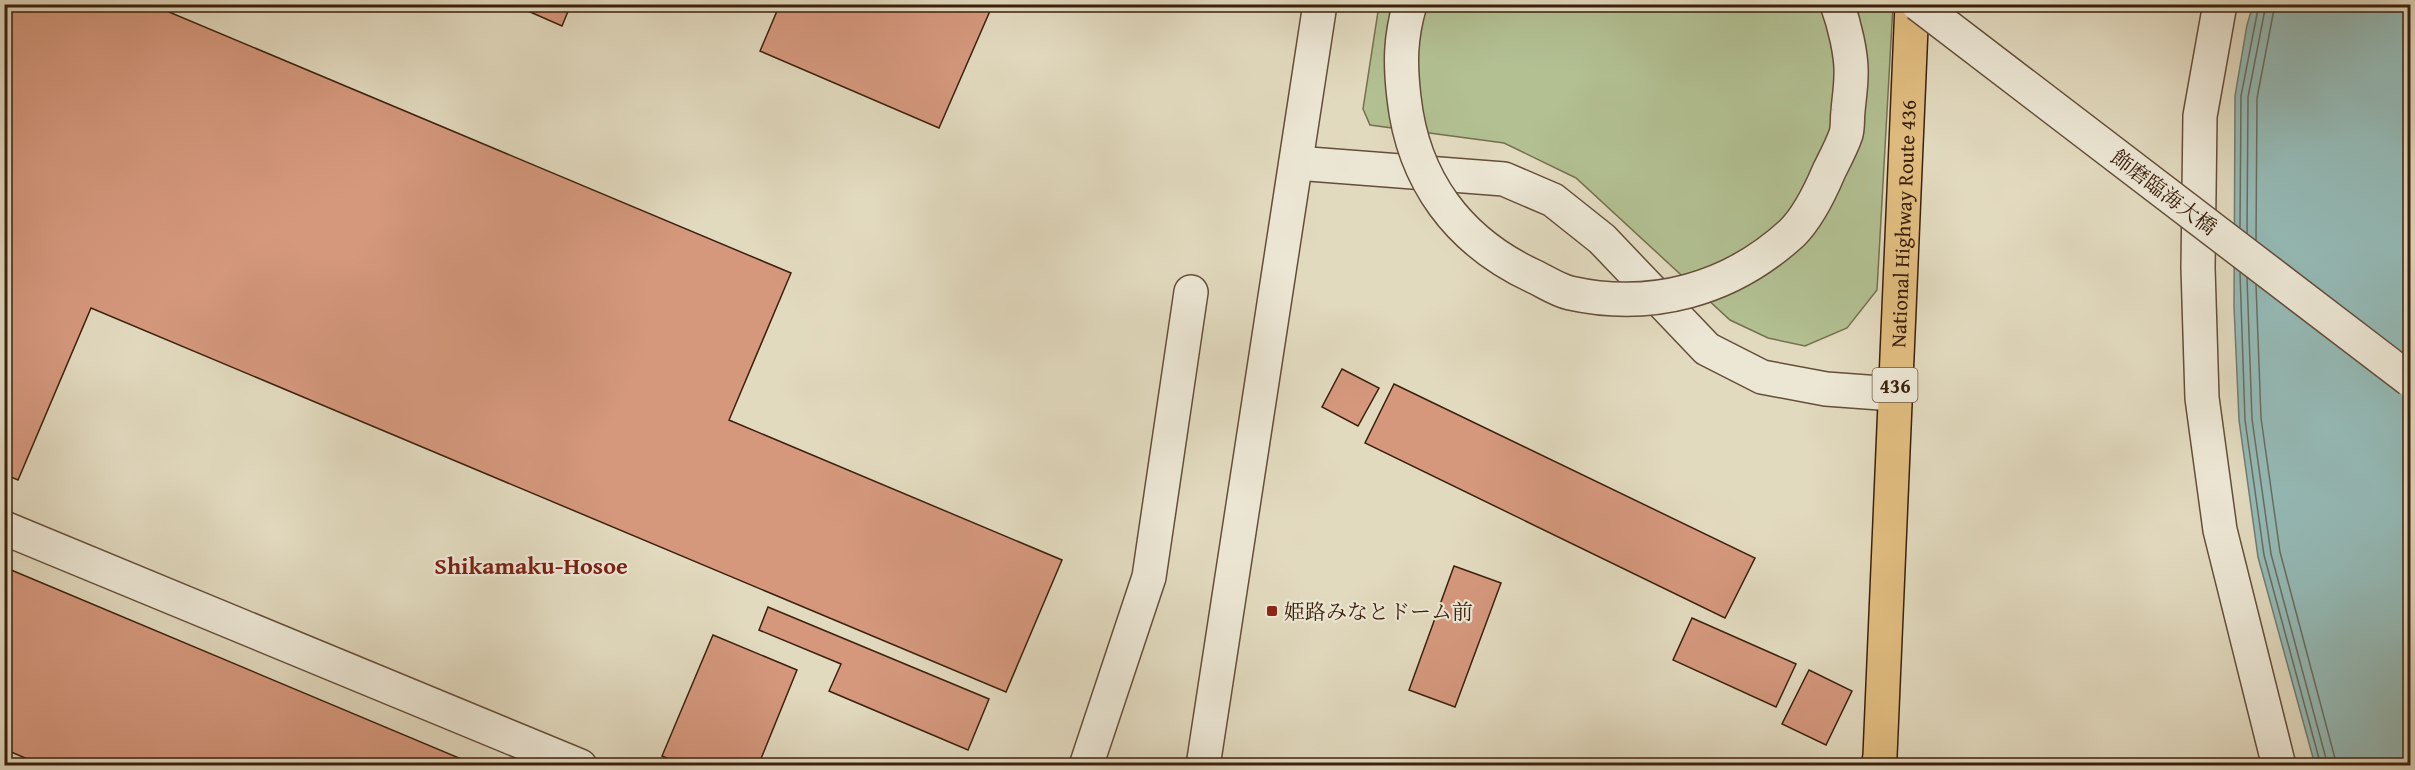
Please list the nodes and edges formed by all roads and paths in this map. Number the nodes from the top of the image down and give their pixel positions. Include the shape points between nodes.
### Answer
1 (1320, 4) edge
2 (1410, 4) edge
3 (1837, 4) edge
4 (1912, 4) edge
5 (1918, 4) edge
6 (2220, 4) edge
7 (1296, 163) junction
8 (1191, 291) dead end
9 (2410, 380) edge
10 (1894, 394) junction
11 (4, 528) edge
12 (580, 765) edge
13 (1086, 765) edge
14 (1203, 765) edge
15 (1878, 765) edge
16 (2279, 765) edge

1 - 7 street
2 - 3 street, bridge via 1402,32 1406,123 1416,156 1436,196 1465,232 1508,265 1568,292 1626,301 1681,294 1720,281 1793,232 1820,193 1846,133 1851,73
4 - 10 highway, National Highway Route 436 / 436
5 - 9 street, 飾磨臨海大橋, bridge
6 - 16 street via 2200,116 2198,268 2202,398 2220,530
7 - 10 street via 1504,179 1553,200 1602,239 1707,349 1762,377 1826,389
7 - 14 street
8 - 13 street via 1149,577
10 - 15 highway, National Highway Route 436 / 436
11 - 12 street

